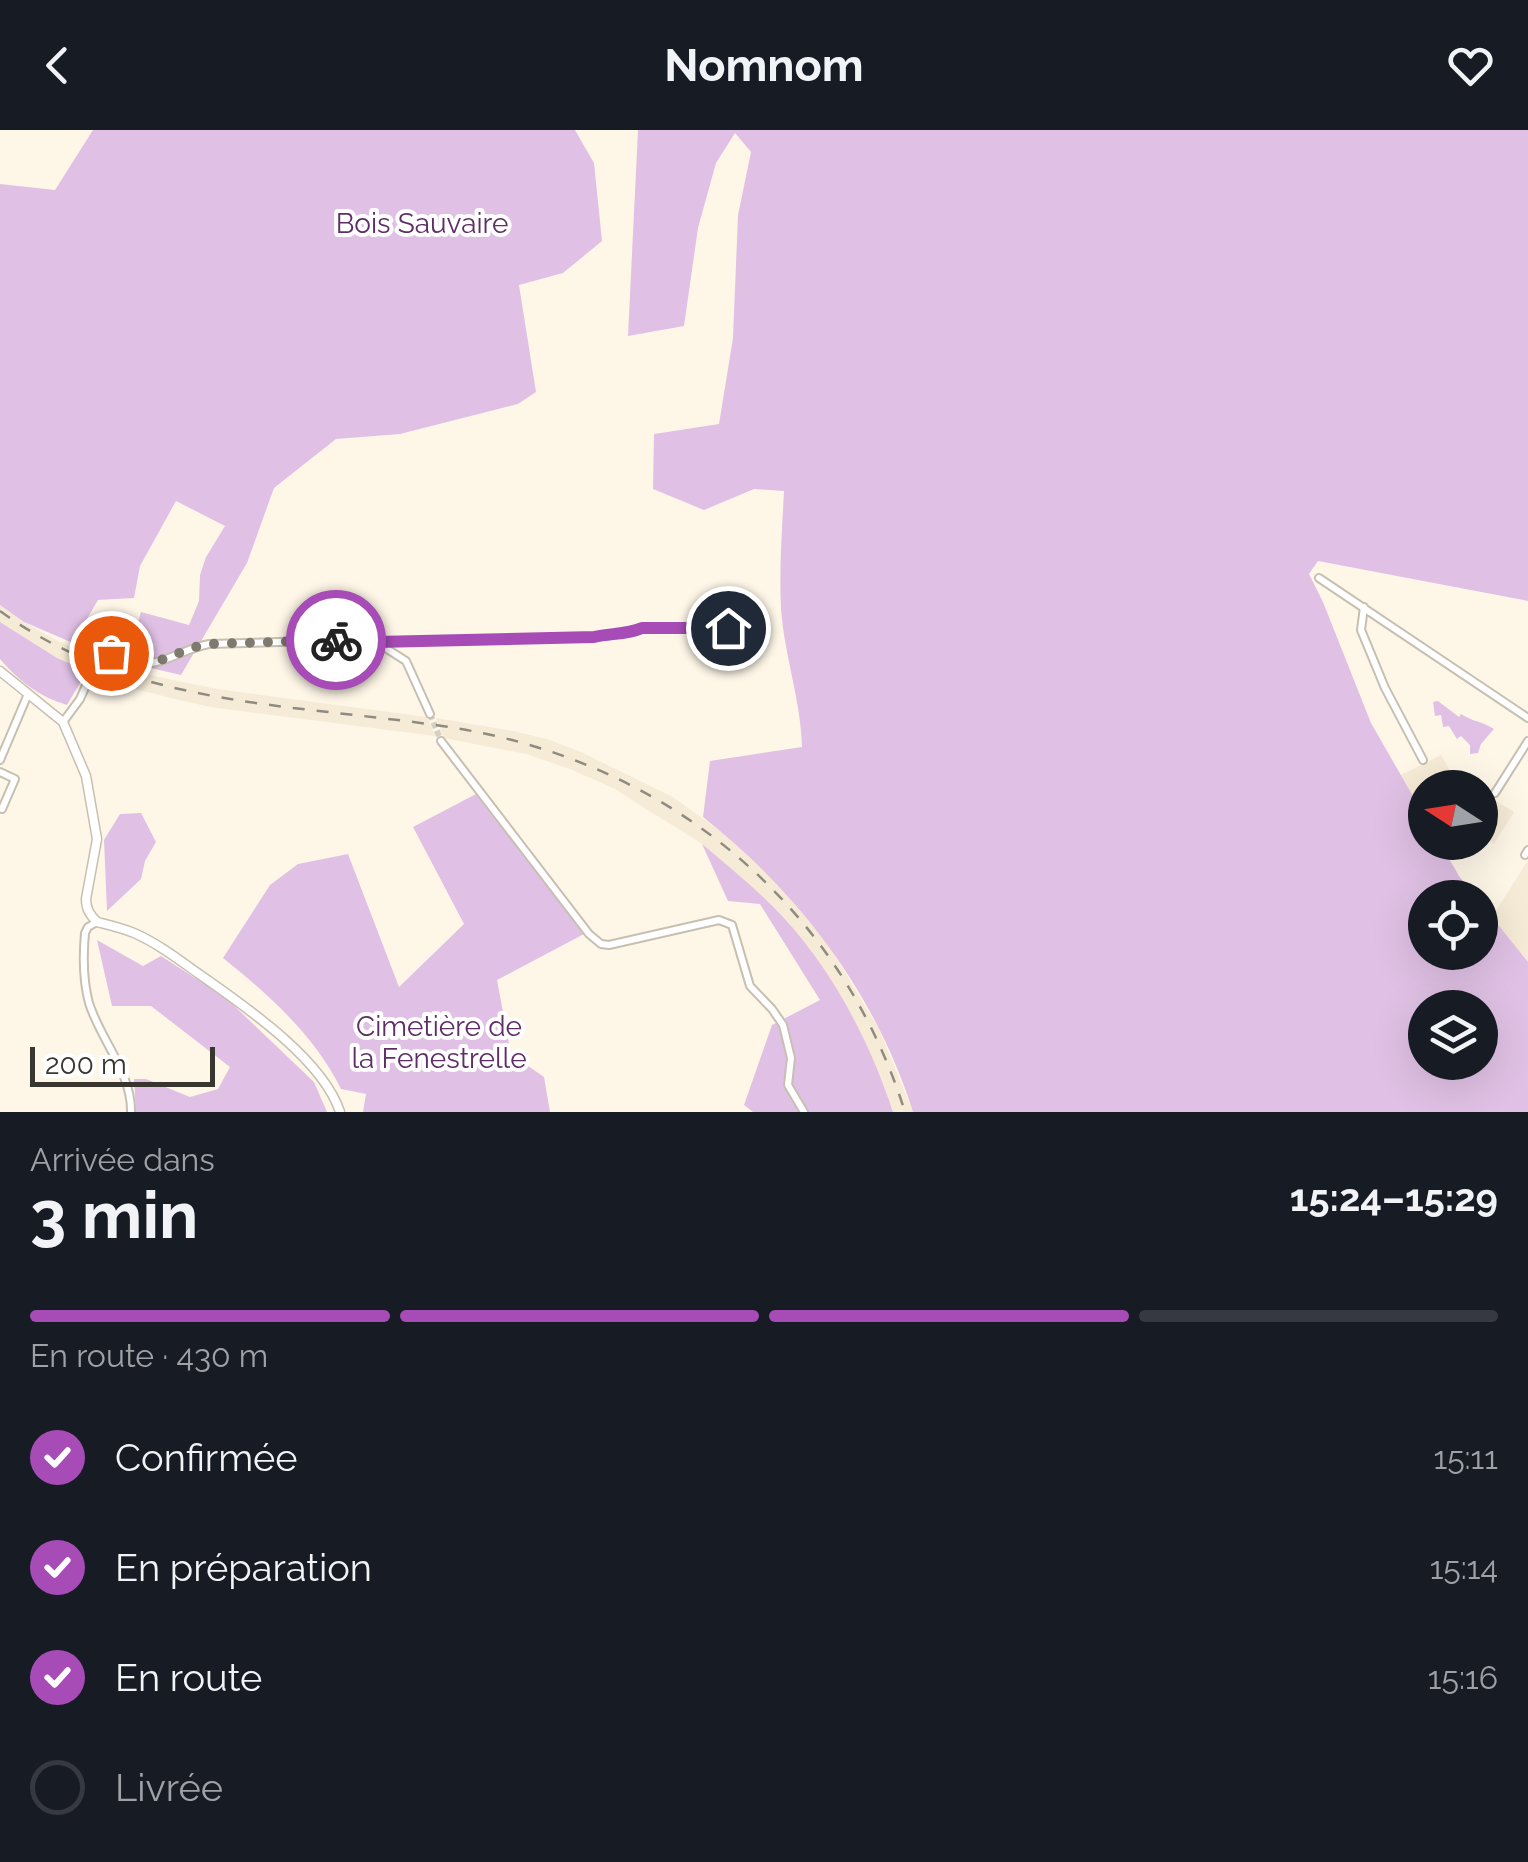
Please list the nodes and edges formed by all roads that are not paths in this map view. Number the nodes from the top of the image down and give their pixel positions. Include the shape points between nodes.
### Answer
1 (1319, 578) dead end
2 (1364, 607) junction
3 (1374, 614) junction
4 (728, 628) dead end
5 (1362, 633) junction
6 (376, 642) junction
7 (0, 671) edge
8 (28, 694) junction
9 (430, 714) tunnel mouth
10 (1528, 718) edge
11 (63, 722) junction
12 (441, 741) tunnel mouth
13 (1528, 741) edge
14 (0, 760) edge
15 (1423, 760) dead end
16 (0, 772) edge
17 (1498, 788) edge
18 (2, 809) edge
19 (97, 922) junction
20 (130, 1112) edge
21 (340, 1112) edge
22 (804, 1112) edge

1 - 2 street
2 - 3 street
2 - 5 street
3 - 5 street
3 - 10 street
4 - 6 street
5 - 15 street
6 - 9 street via 406,661
6 - 11 street, bridge via 209,644 136,664 101,654
7 - 8 street
8 - 11 street
8 - 14 street
11 - 19 street via 86,776 96,825 86,899
12 - 22 street via 601,944 719,920 732,925 750,986 783,1025 791,1058 788,1085
13 - 17 street
16 - 18 street via 14,779
19 - 20 street via 84,939 87,989 129,1092
19 - 21 street via 160,947 240,1002 318,1074

